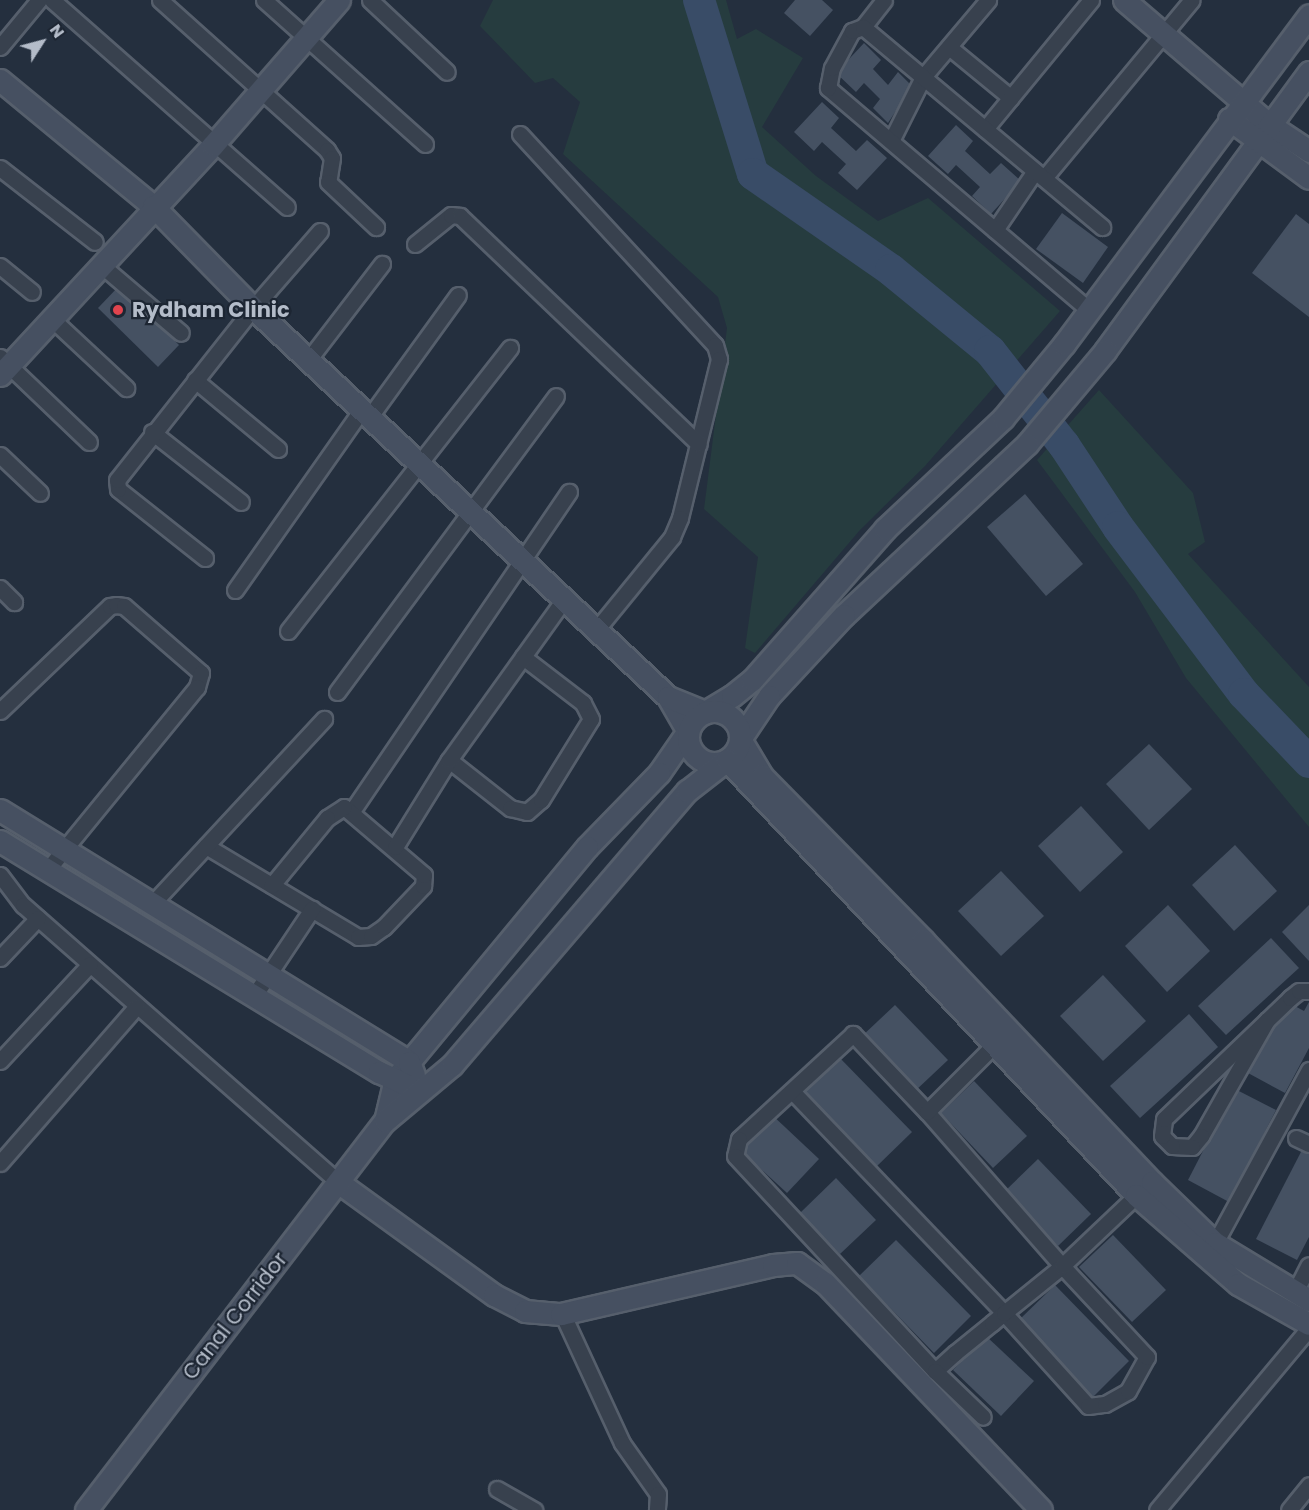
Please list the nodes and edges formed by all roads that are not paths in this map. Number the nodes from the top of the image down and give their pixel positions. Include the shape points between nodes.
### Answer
1 (39, 0) edge
2 (52, 0) edge
3 (160, 0) edge
4 (264, 0) edge
5 (339, 0) edge
6 (370, 0) edge
7 (885, 0) edge
8 (988, 0) edge
9 (1091, 0) edge
10 (1124, 0) edge
11 (1192, 0) edge
12 (1309, 15) edge
13 (863, 27) junction
14 (1166, 35) junction
15 (307, 36) junction
16 (0, 47) edge
17 (949, 47) junction
18 (447, 72) dead end
19 (1309, 72) edge
20 (923, 77) junction
21 (0, 80) edge
22 (262, 88) junction
23 (1011, 98) junction
24 (1242, 101) junction
25 (1229, 119) junction
26 (1270, 125) junction
27 (985, 129) junction
28 (520, 134) dead end
29 (891, 141) junction
30 (1256, 143) junction
31 (424, 144) dead end
32 (213, 145) junction
33 (1309, 151) edge
34 (0, 168) edge
35 (1040, 175) junction
36 (1309, 178) edge
37 (153, 207) junction
38 (287, 207) dead end
39 (376, 227) dead end
40 (1102, 227) dead end
41 (995, 230) junction
42 (320, 231) dead end
43 (95, 242) dead end
44 (415, 244) dead end
45 (100, 264) junction
46 (382, 264) dead end
47 (0, 266) edge
48 (32, 292) dead end
49 (458, 295) dead end
50 (253, 308) junction
51 (1089, 310) junction
52 (51, 318) junction
53 (181, 333) dead end
54 (510, 348) dead end
55 (309, 359) junction
56 (3, 365) edge
57 (195, 380) junction
58 (126, 388) dead end
59 (556, 396) dead end
60 (367, 411) junction
61 (152, 432) junction
62 (89, 442) dead end
63 (699, 444) junction
64 (278, 449) dead end
65 (0, 455) edge
66 (420, 461) junction
67 (569, 492) dead end
68 (40, 493) dead end
69 (241, 502) dead end
70 (470, 508) junction
71 (205, 558) dead end
72 (524, 559) junction
73 (0, 588) edge
74 (235, 590) dead end
75 (565, 598) junction
76 (14, 602) dead end
77 (597, 629) junction
78 (288, 631) dead end
79 (523, 657) junction
80 (337, 692) dead end
81 (668, 697) junction
82 (0, 711) edge
83 (705, 712) junction
84 (324, 719) dead end
85 (688, 731) junction
86 (740, 739) junction
87 (449, 760) junction
88 (727, 760) junction
89 (0, 810) edge
90 (352, 811) junction
91 (0, 841) edge
92 (206, 846) junction
93 (395, 847) junction
94 (63, 849) junction
95 (47, 870) junction
96 (0, 875) edge
97 (272, 885) junction
98 (152, 904) junction
99 (312, 909) junction
100 (38, 918) junction
101 (0, 958) edge
102 (90, 964) junction
103 (267, 974) junction
104 (1309, 991) edge
105 (254, 996) junction
106 (137, 1006) junction
107 (1267, 1020) junction
108 (1002, 1036) junction
109 (0, 1061) edge
110 (409, 1062) junction
111 (1309, 1070) edge
112 (395, 1079) junction
113 (792, 1091) junction
114 (421, 1092) junction
115 (927, 1112) junction
116 (385, 1121) junction
117 (0, 1163) edge
118 (338, 1182) junction
119 (1144, 1189) junction
120 (1221, 1255) junction
121 (1309, 1265) edge
122 (1062, 1266) junction
123 (1302, 1296) edge
124 (562, 1313) junction
125 (1004, 1313) junction
126 (1309, 1326) edge
127 (935, 1371) junction
128 (983, 1417) dead end
129 (1309, 1485) edge
130 (497, 1489) dead end
131 (86, 1510) edge
132 (534, 1510) edge
133 (657, 1510) edge
134 (1041, 1510) edge
135 (1157, 1510) edge
136 (1289, 1510) edge

1 - 16 street
2 - 32 street
3 - 22 street
4 - 15 street
5 - 15 street
6 - 18 street
7 - 13 street
8 - 17 street
9 - 23 street
10 - 14 street
11 - 14 street
12 - 24 street
13 - 20 street
13 - 29 street via 852,32 832,68 828,88
14 - 24 street
14 - 35 street
15 - 22 street
15 - 31 street
17 - 20 street
17 - 23 street
19 - 26 street
20 - 27 street
20 - 29 street
21 - 37 street
22 - 32 street
22 - 39 street via 327,150 332,158 328,182
23 - 27 street
24 - 25 street
24 - 26 street
25 - 30 street
25 - 51 street
26 - 30 street
26 - 33 street
27 - 35 street
28 - 63 street via 715,345 719,359
29 - 41 street
30 - 36 street
30 - 86 street via 1105,351 1027,444 844,615 769,696
32 - 37 street
32 - 38 street
34 - 43 street
35 - 40 street
35 - 41 street
37 - 45 street
37 - 50 street
41 - 51 street
42 - 50 street
44 - 63 street via 451,215 460,216
45 - 52 street
45 - 53 street
46 - 55 street
47 - 48 street
49 - 60 street
50 - 55 street
50 - 57 street
51 - 83 street via 1003,418 885,529 752,680
52 - 56 street
52 - 58 street
54 - 66 street
55 - 60 street
56 - 62 street
57 - 61 street
57 - 64 street
59 - 70 street
60 - 66 street
60 - 74 street
61 - 69 street
61 - 71 street via 122,470 118,489
63 - 77 street via 672,537
65 - 68 street
66 - 70 street
66 - 78 street
67 - 72 street
70 - 72 street
70 - 80 street
72 - 75 street
72 - 90 street
73 - 76 street
75 - 77 street
75 - 79 street
77 - 81 street
79 - 87 street
79 - 87 street via 583,703 591,719 541,800 526,812 510,808
81 - 83 street
81 - 85 street
82 - 94 street via 110,606 124,606 201,673 197,687
83 - 85 street
83 - 86 street via 723,712 731,717
84 - 92 street
85 - 88 street via 696,756 711,763
85 - 110 street via 659,773 587,847
86 - 88 street
86 - 108 street via 762,776
87 - 93 street
88 - 108 street
88 - 114 street via 687,791 452,1065
89 - 94 street
90 - 93 street
90 - 97 street via 337,809
91 - 95 street
92 - 97 street
92 - 98 street
93 - 99 street via 424,874 423,886 384,927 371,936 358,937
94 - 95 street
94 - 98 street
95 - 105 street
96 - 100 street
97 - 99 street
98 - 103 street
99 - 103 street
100 - 101 street
100 - 102 street
102 - 106 street
102 - 109 street
103 - 105 street
103 - 110 street
104 - 107 street via 1299,991
105 - 112 street
106 - 117 street
106 - 118 street
107 - 107 street via 1164,1119 1162,1136 1172,1146 1192,1147 1201,1136
108 - 115 street
108 - 119 street
110 - 112 street
110 - 114 street
111 - 120 street
112 - 114 street
112 - 116 street
113 - 115 street via 853,1034
113 - 125 street
113 - 127 street via 739,1139 735,1156
114 - 116 street
115 - 122 street
116 - 118 street, Canal Corridor
118 - 124 street via 494,1294 525,1311
118 - 131 street, Canal Corridor
119 - 120 street
119 - 122 street
120 - 123 street
120 - 126 street
121 - 123 street
122 - 125 street
122 - 125 street via 1147,1357 1128,1391 1105,1404 1088,1406
124 - 133 street via 622,1443 658,1494
124 - 134 street via 796,1263 825,1283
125 - 127 street
126 - 135 street
127 - 128 street
129 - 136 street
130 - 132 street

